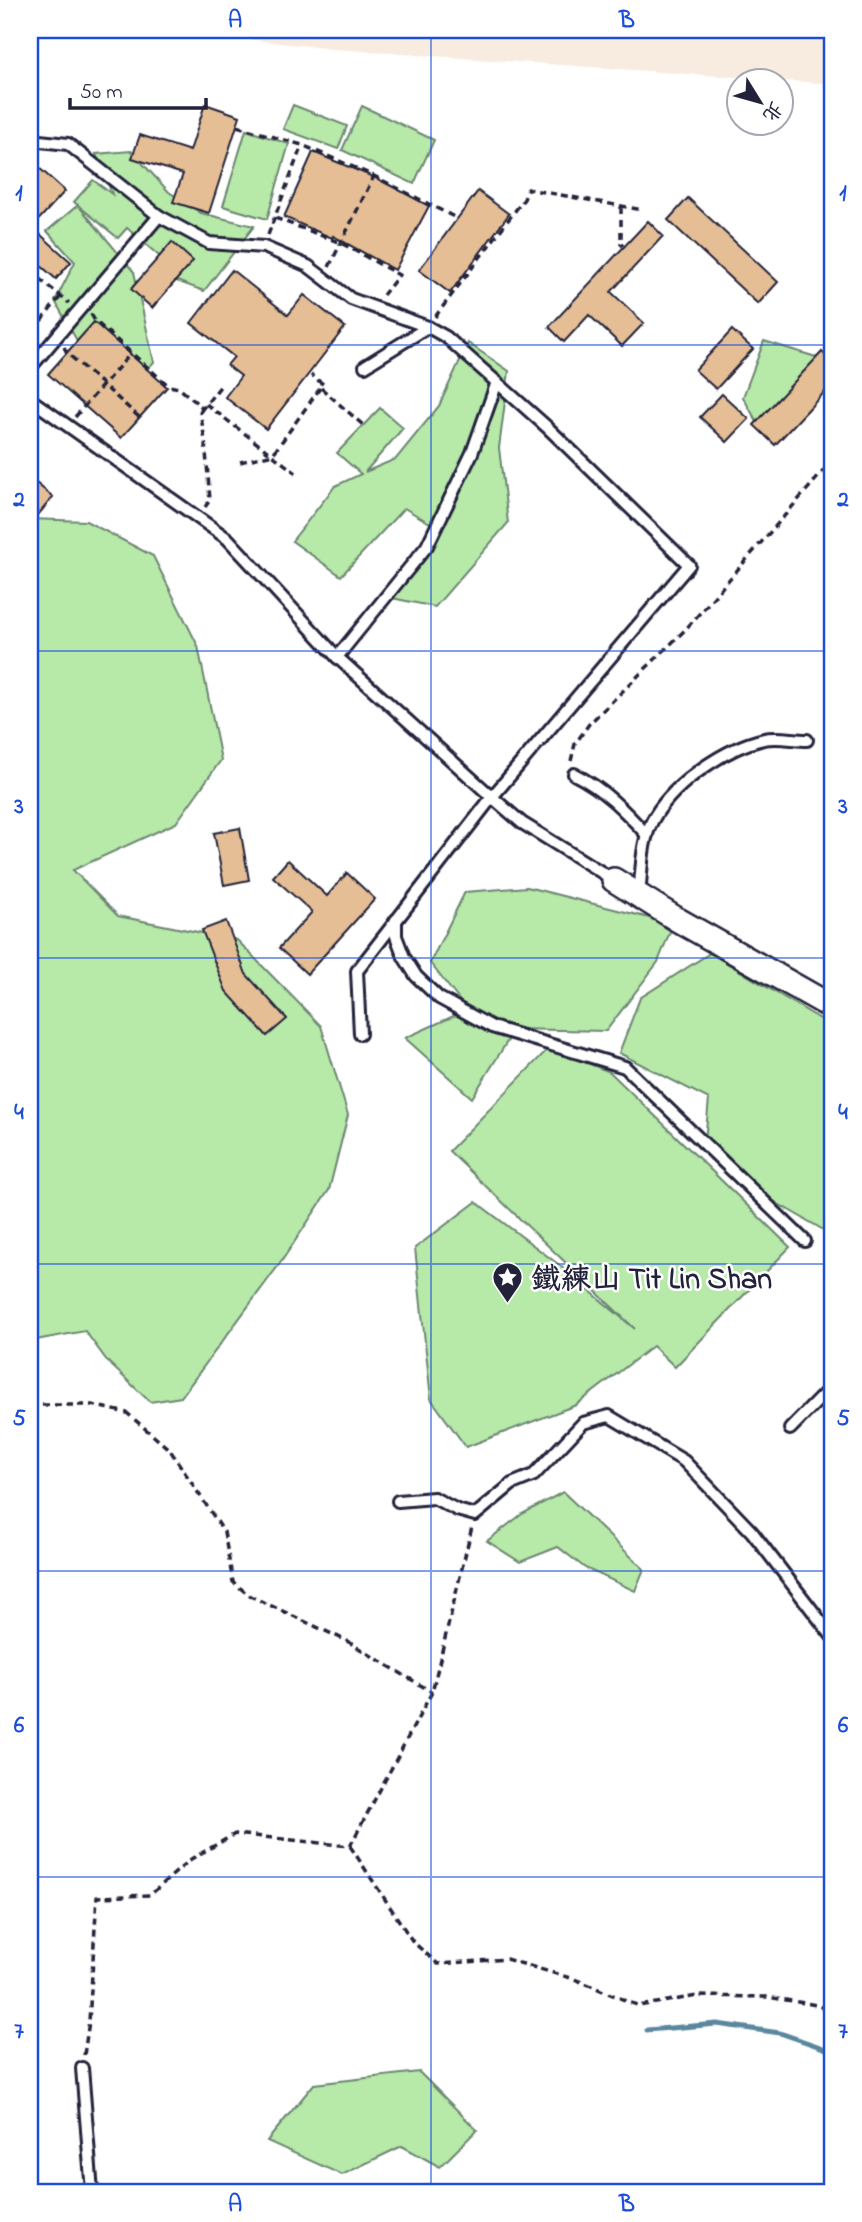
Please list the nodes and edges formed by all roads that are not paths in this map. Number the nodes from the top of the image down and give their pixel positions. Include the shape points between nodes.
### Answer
1 (30, 140) edge
2 (159, 216) junction
3 (428, 327) junction
4 (365, 366) dead end
5 (30, 368) edge
6 (496, 382) junction
7 (30, 399) edge
8 (337, 657) junction
9 (807, 740) dead end
10 (575, 774) road end
11 (492, 797) junction
12 (647, 835) junction
13 (614, 880) joint
14 (639, 895) junction
15 (396, 920) junction
16 (832, 1007) edge
17 (360, 1034) dead end
18 (805, 1241) dead end
19 (832, 1386) edge
20 (790, 1429) dead end
21 (398, 1501) dead end
22 (832, 1636) edge
23 (82, 2068) road end
24 (92, 2192) edge

1 - 2 lane via 68,144
2 - 3 lane via 209,243 264,247 308,266 351,299
2 - 5 lane
3 - 4 lane
3 - 6 lane via 446,337
6 - 8 lane via 472,453 427,546
6 - 11 lane via 689,565
7 - 8 lane via 228,539
8 - 11 lane
9 - 12 lane via 765,739 721,756 683,783 655,816
10 - 12 lane via 618,803
11 - 13 lane via 522,822
11 - 15 lane
12 - 14 lane
13 - 14 street
14 - 16 street
15 - 17 lane via 357,971
15 - 18 lane via 404,957 439,998 492,1027 625,1067
19 - 20 lane
21 - 22 lane via 435,1498 475,1515 512,1483 534,1475 583,1423 609,1416 684,1461 752,1532
23 - 24 lane

